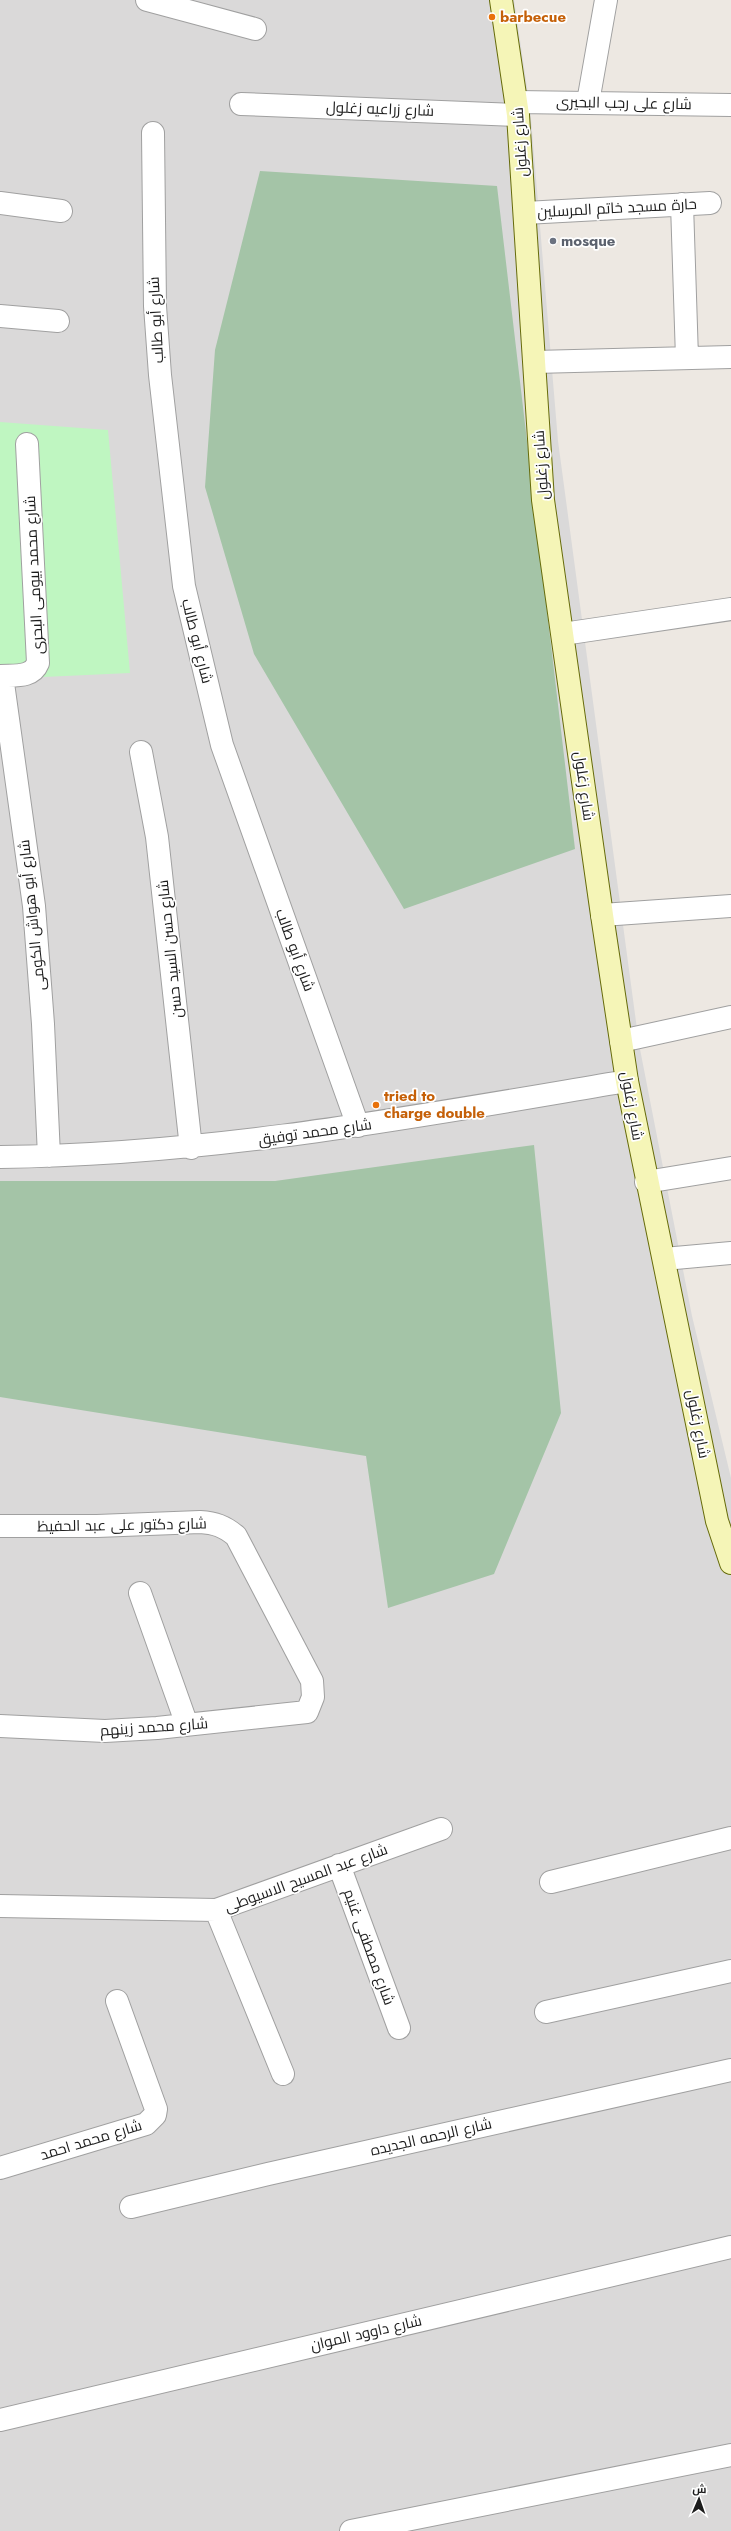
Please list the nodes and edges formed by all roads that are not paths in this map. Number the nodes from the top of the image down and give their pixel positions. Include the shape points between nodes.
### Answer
1 (147, 0) edge
2 (501, 0) edge
3 (606, 0) edge
4 (255, 28) dead end
5 (588, 102) junction
6 (241, 104) dead end
7 (731, 105) edge
8 (518, 108) junction
9 (153, 133) dead end
10 (710, 203) dead end
11 (0, 204) edge
12 (682, 204) junction
13 (61, 211) dead end
14 (525, 213) junction
15 (0, 316) edge
16 (58, 321) dead end
17 (731, 356) edge
18 (687, 358) junction
19 (535, 362) junction
20 (27, 444) dead end
21 (731, 609) edge
22 (563, 634) junction
23 (1, 676) edge
24 (141, 752) dead end
25 (731, 906) edge
26 (602, 915) junction
27 (731, 1017) edge
28 (621, 1041) junction
29 (627, 1081) junction
30 (358, 1126) junction
31 (191, 1148) junction
32 (49, 1156) junction
33 (0, 1157) edge
34 (731, 1168) edge
35 (646, 1182) junction
36 (731, 1253) edge
37 (664, 1259) junction
38 (0, 1526) edge
39 (731, 1563) edge
40 (140, 1593) dead end
41 (307, 1712) joint
42 (187, 1725) junction
43 (0, 1726) edge
44 (441, 1829) dead end
45 (731, 1838) edge
46 (339, 1865) junction
47 (551, 1882) dead end
48 (0, 1906) edge
49 (216, 1910) junction
50 (731, 1971) edge
51 (117, 2001) dead end
52 (546, 2012) dead end
53 (399, 2028) dead end
54 (731, 2070) edge
55 (283, 2074) dead end
56 (0, 2168) edge
57 (131, 2207) dead end
58 (731, 2247) edge
59 (0, 2420) edge
60 (731, 2455) edge
61 (351, 2531) edge

1 - 4 street
2 - 8 street, شارع زغلول
3 - 5 street
5 - 7 street, شارع على رجب البحيرى
5 - 8 street, شارع على رجب البحيرى
6 - 8 street, شارع زراعيه زغلول
8 - 14 street, شارع زغلول
9 - 30 street, شارع أبو طالب via 155,306 160,375 184,586 222,745
10 - 12 street, حارة مسجد خاتم المرسلين
11 - 13 street
12 - 14 street, حارة مسجد خاتم المرسلين
12 - 18 street
14 - 19 street, شارع زغلول
15 - 16 street
17 - 18 street
18 - 19 street
19 - 22 street, شارع زغلول via 544,500
20 - 23 street, شارع محمد بيومى البحرى via 38,663 30,674
21 - 22 street
22 - 26 street, شارع زغلول
23 - 32 street, شارع أبو هواش الكومى via 34,906
24 - 31 street, شارع حسن السيد حسن via 157,837
25 - 26 street
26 - 28 street, شارع زغلول
27 - 28 street
28 - 29 street, شارع زغلول
29 - 30 street, شارع محمد توفيق
29 - 35 street, شارع زغلول
30 - 31 street, شارع محمد توفيق
31 - 32 street, شارع محمد توفيق
32 - 33 street, شارع محمد توفيق
34 - 35 street
35 - 37 street, شارع زغلول
36 - 37 street
37 - 39 street, شارع زغلول via 717,1521
38 - 41 street, شارع دكتور على عبد الحفيظ via 200,1522 226,1527 236,1536 312,1681 313,1697
40 - 42 street
41 - 42 street, شارع محمد زينهم
42 - 43 street, شارع محمد زينهم via 105,1731
44 - 46 street, شارع عبد المسيح الاسيوطى
45 - 47 street
46 - 49 street, شارع عبد المسيح الاسيوطى
46 - 53 street, شارع مصطفى غنيم
48 - 49 street, شارع عبد المسيح الاسيوطى
49 - 55 street
50 - 52 street
51 - 56 street, شارع محمد احمد via 156,2109 152,2120 146,2124
54 - 57 street, شارع الرحمه الجديده
58 - 59 street, شارع داوود الموان
60 - 61 street

